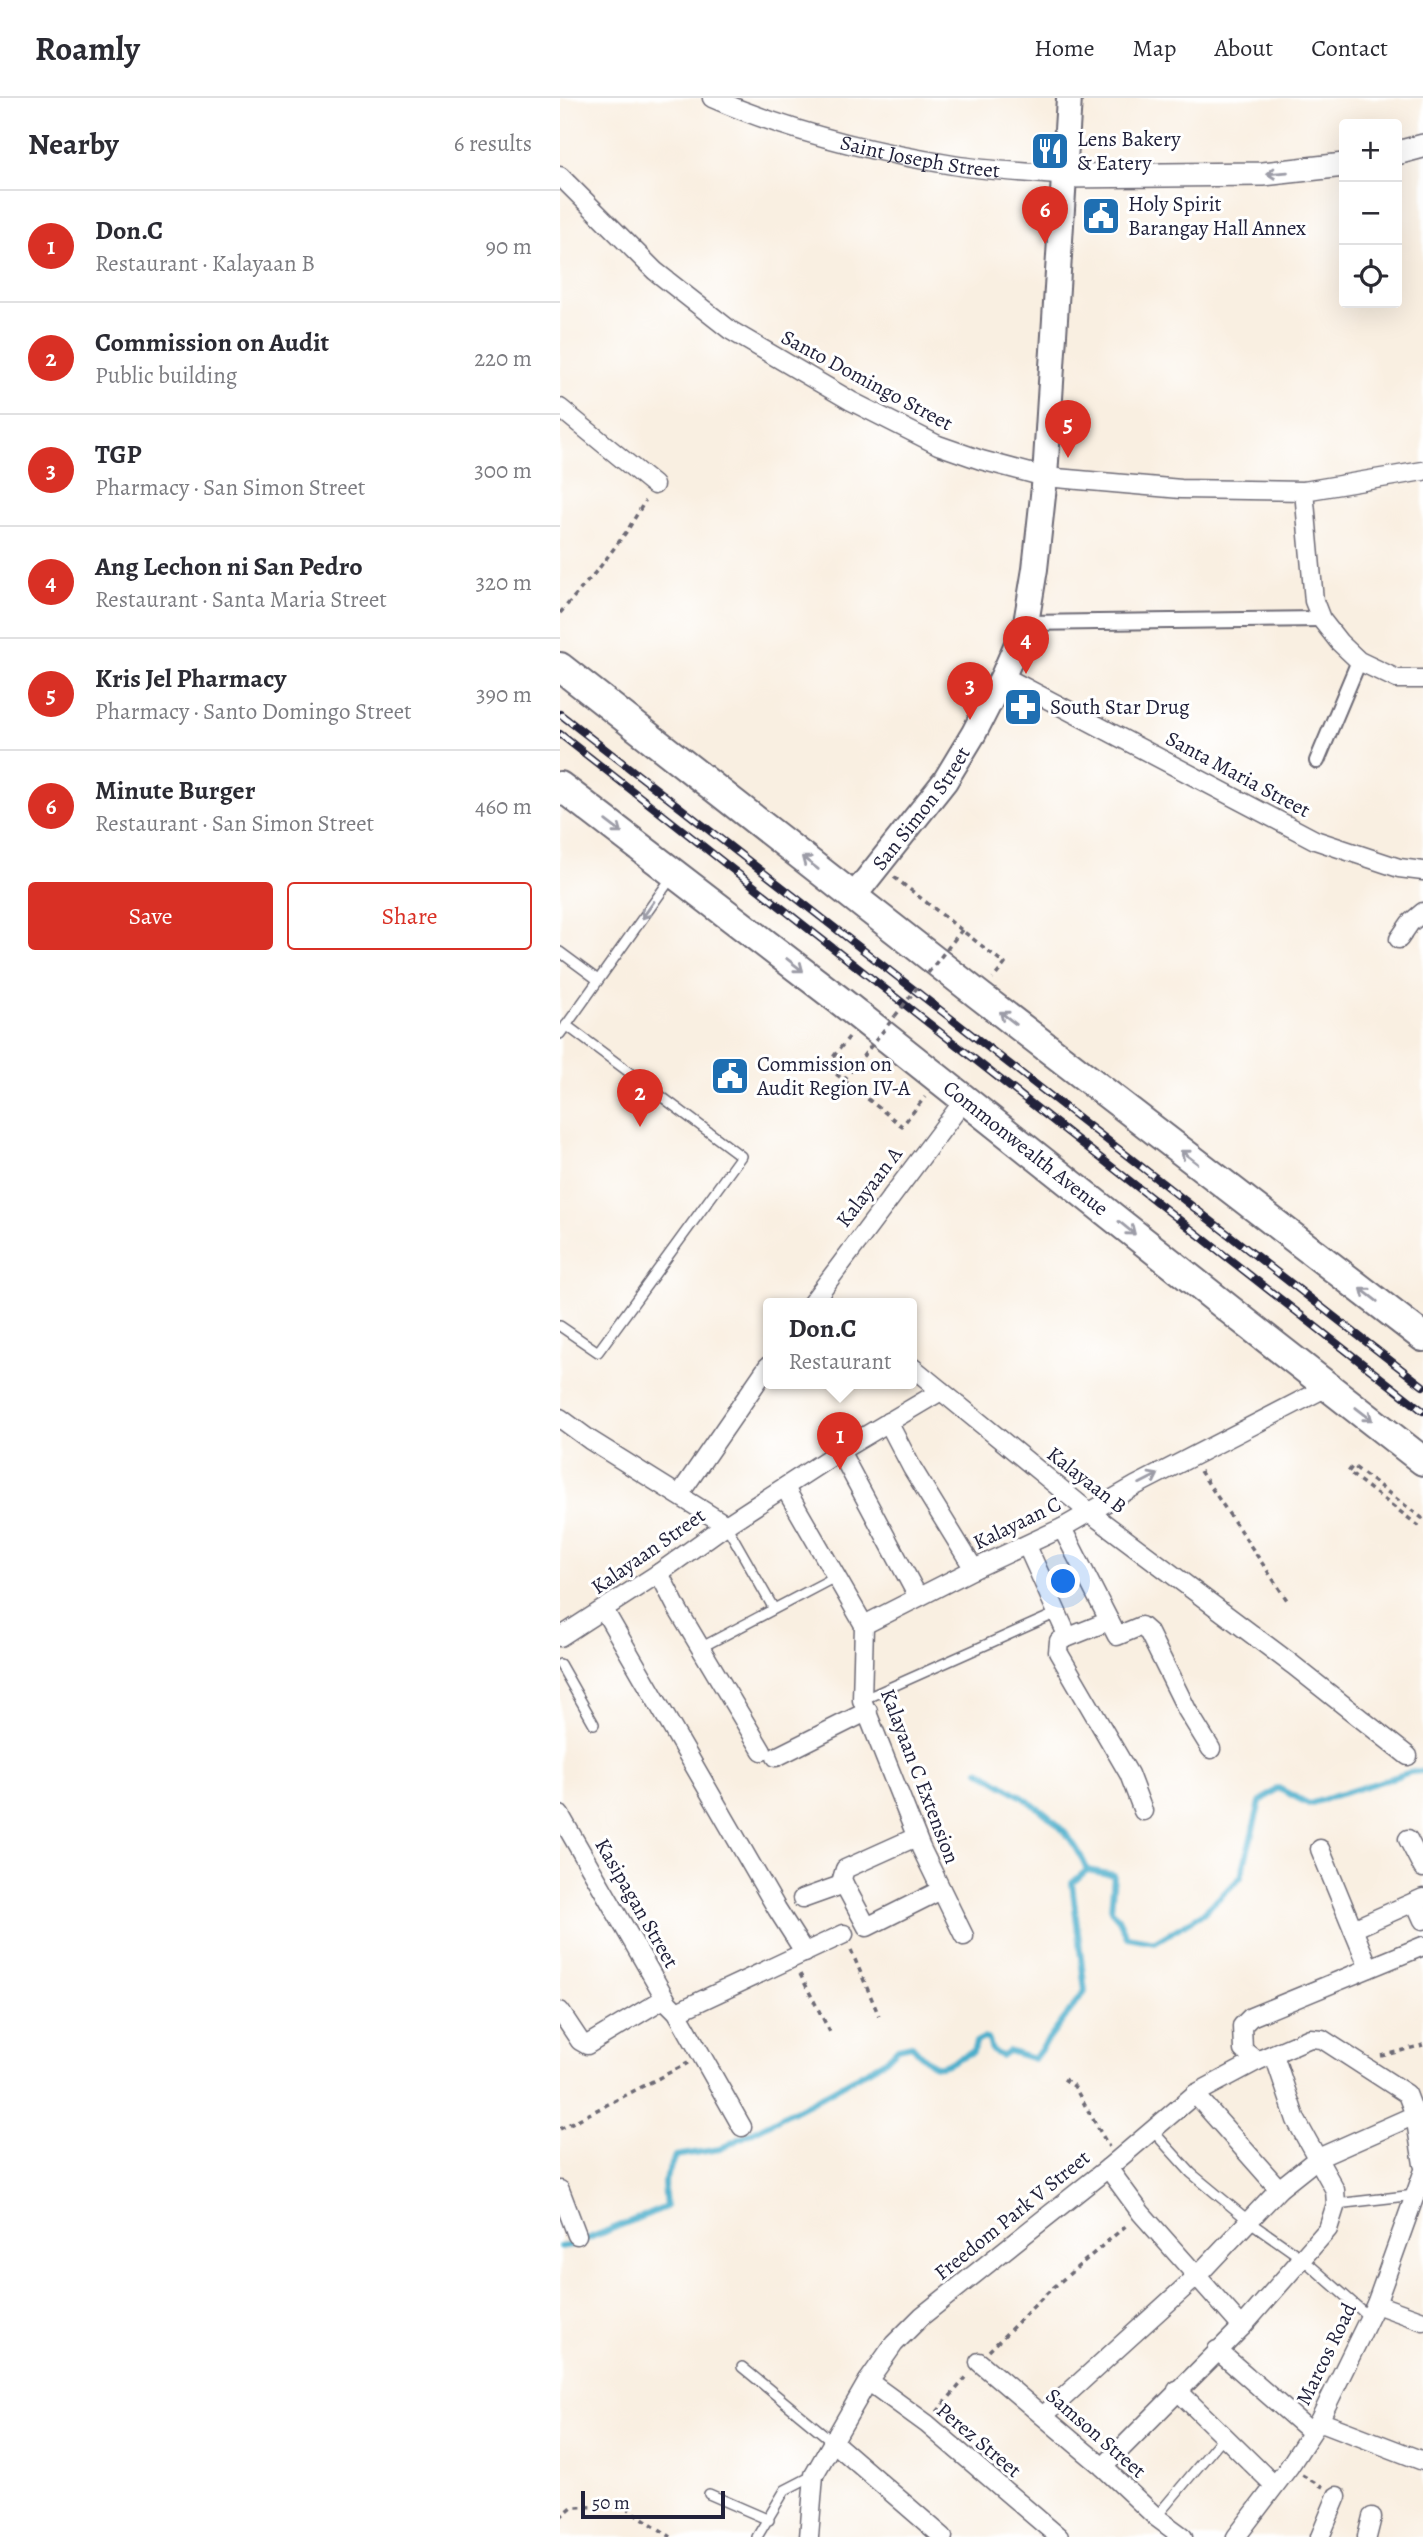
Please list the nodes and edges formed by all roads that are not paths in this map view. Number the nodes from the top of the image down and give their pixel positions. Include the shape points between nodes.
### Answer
1 (712, 98) edge
2 (1069, 98) edge
3 (1423, 146) edge
4 (1402, 152) edge
5 (1339, 165) edge
6 (560, 176) edge
7 (1065, 176) junction
8 (560, 408) edge
9 (1423, 471) edge
10 (1045, 477) junction
11 (654, 485) road end
12 (1304, 491) junction
13 (1321, 619) junction
14 (1026, 623) junction
15 (1359, 661) junction
16 (560, 667) edge
17 (1003, 676) junction
18 (1423, 679) edge
19 (1317, 761) dead end
20 (560, 786) edge
21 (1423, 871) edge
22 (675, 873) junction
23 (853, 897) junction
24 (1423, 912) edge
25 (1399, 939) dead end
26 (560, 952) edge
27 (598, 980) junction
28 (563, 1030) edge
29 (965, 1099) junction
30 (819, 1298) edge
31 (560, 1326) edge
32 (1423, 1337) edge
33 (917, 1371) edge
34 (763, 1373) edge
35 (1329, 1386) junction
36 (941, 1391) junction
37 (560, 1418) edge
38 (888, 1422) junction
39 (839, 1451) junction
40 (1423, 1461) edge
41 (785, 1488) junction
42 (679, 1495) junction
43 (1089, 1512) junction
44 (726, 1525) junction
45 (1062, 1528) junction
46 (1027, 1546) junction
47 (974, 1569) junction
48 (659, 1573) junction
49 (836, 1576) junction
50 (918, 1597) junction
51 (774, 1609) junction
52 (604, 1610) junction
53 (1057, 1613) junction
54 (1109, 1622) junction
55 (864, 1625) junction
56 (560, 1637) edge
57 (1068, 1637) junction
58 (700, 1648) junction
59 (560, 1664) edge
60 (865, 1706) junction
61 (594, 1724) dead end
62 (1211, 1749) dead end
63 (1408, 1756) dead end
64 (1143, 1811) dead end
65 (560, 1815) edge
66 (916, 1837) junction
67 (1409, 1838) edge
68 (1320, 1849) dead end
69 (1423, 1868) edge
70 (844, 1884) junction
71 (941, 1890) junction
72 (802, 1899) dead end
73 (1419, 1900) edge
74 (1423, 1920) edge
75 (1353, 1929) junction
76 (844, 1934) road end
77 (964, 1936) dead end
78 (1423, 1946) edge
79 (798, 1956) junction
80 (1369, 1968) junction
81 (665, 1998) junction
82 (560, 2011) edge
83 (677, 2012) junction
84 (1274, 2055) junction
85 (1257, 2061) junction
86 (1195, 2094) junction
87 (1415, 2115) junction
88 (742, 2127) dead end
89 (1152, 2130) junction
90 (1318, 2158) junction
91 (1112, 2164) junction
92 (1423, 2164) edge
93 (1423, 2173) edge
94 (1279, 2189) junction
95 (560, 2190) edge
96 (1417, 2195) junction
97 (1336, 2204) junction
98 (1249, 2221) junction
99 (577, 2235) dead end
100 (1303, 2259) junction
101 (1196, 2277) junction
102 (1372, 2311) junction
103 (1423, 2321) edge
104 (1242, 2327) junction
105 (1217, 2350) junction
106 (979, 2361) road end
107 (742, 2367) dead end
108 (868, 2381) junction
109 (1177, 2390) junction
110 (1043, 2416) junction
111 (1315, 2426) junction
112 (1224, 2436) junction
113 (832, 2441) junction
114 (1423, 2461) edge
115 (1103, 2467) junction
116 (814, 2475) junction
117 (1274, 2485) junction
118 (709, 2494) dead end
119 (1337, 2496) dead end
120 (1156, 2516) junction
121 (1372, 2517) dead end
122 (769, 2520) junction
123 (811, 2536) edge
124 (757, 2537) edge
125 (943, 2537) edge
126 (1059, 2537) edge
127 (1183, 2537) edge
128 (1236, 2537) edge
129 (1321, 2537) edge
130 (1367, 2537) edge

1 - 7 street, Saint Joseph Street via 846,143 954,165
2 - 7 main road, San Simon Street
3 - 4 street
5 -> 7 street, Saint Joseph Street via 1263,174
6 - 10 street, Santo Domingo Street via 655,271 730,330 851,401 938,445
7 - 10 main road, San Simon Street
8 - 11 street
9 - 12 street, Santo Domingo Street
10 - 12 street, Santo Domingo Street via 1181,489
10 - 14 main road, San Simon Street
12 - 13 street via 1314,601
13 - 14 street
13 - 15 street
14 - 17 main road, San Simon Street
15 - 18 street via 1397,678
15 - 19 street
23 -> 16 main road
17 - 21 street, Santa Maria Street via 1315,840 1399,868
17 - 23 main road, San Simon Street via 945,781
20 -> 22 main road, Commonwealth Avenue
22 -> 27 lane
22 -> 29 main road, Commonwealth Avenue
32 -> 23 main road
24 - 25 street
26 - 27 lane
27 - 28 lane
28 - 31 lane via 741,1156 598,1352
29 - 30 street, Kalayaan A
29 -> 35 main road, Commonwealth Avenue
33 - 36 street, Kalayaan B
34 - 42 street
35 -> 40 main road, Commonwealth Avenue
43 -> 35 street, Kalayaan C
36 - 38 street
36 - 43 street, Kalayaan B
37 - 42 street
38 - 39 street
38 - 47 street
39 - 41 street
39 - 50 street
41 - 44 street
41 - 49 street
42 - 44 street
43 - 45 street, Kalayaan C
43 - 63 street, Kalayaan B
44 - 48 street, Kalayaan Street
44 - 51 lane
45 - 46 street, Kalayaan C
45 - 54 street
46 - 47 street, Kalayaan C
46 - 53 street
47 - 50 street, Kalayaan C
48 - 52 street, Kalayaan Street
48 - 58 street
49 - 51 lane
49 - 55 street
50 - 55 street, Kalayaan C
51 - 58 lane
52 - 56 street, Kalayaan Street
52 - 79 street via 776,1909
53 - 57 street
53 - 60 lane
54 - 57 street
54 - 62 street via 1117,1636 1141,1626 1149,1633
55 - 60 street, Kalayaan C Extension
57 - 64 street via 1059,1641 1058,1652 1129,1774
58 - 60 street via 769,1754
59 - 61 lane
60 - 66 street, Kalayaan C Extension
65 - 81 street, Kasipagan Street
66 - 70 street via 845,1869
66 - 71 street, Kalayaan C Extension
67 - 69 street
68 - 75 street
70 - 71 street via 867,1927
70 - 72 street
71 - 77 street, Kalayaan C Extension
73 - 74 street
73 - 75 street
75 - 80 street
76 - 79 street
78 - 80 street
79 - 83 street
80 - 85 street via 1246,2021 1241,2032 1243,2050
81 - 82 street via 587,2045
81 - 83 street, Kasipagan Street
83 - 88 street, Kasipagan Street
84 - 85 street, Freedom Park V Street
84 - 87 street, Freedom Park V Street via 1317,2038 1407,2094
84 - 90 street via 1296,2120
85 - 86 street, Freedom Park V Street
86 - 89 street, Freedom Park V Street
86 - 94 street
87 - 90 street
87 - 92 street
89 - 91 street, Freedom Park V Street
89 - 98 lane via 1191,2173
90 - 94 street
90 - 97 street via 1335,2190
91 - 101 street via 1141,2213
91 - 108 street, Freedom Park V Street via 922,2316 894,2344
93 - 96 street, Marcos Road
94 - 98 street
95 - 99 street
96 - 97 lane
96 - 102 street, Marcos Road
97 - 100 street via 1328,2229
98 - 100 lane
98 - 101 street
100 - 102 lane
100 - 104 street
101 - 104 street
101 - 110 street
102 - 103 street
102 - 111 street, Marcos Road
104 - 105 street
105 - 109 street
105 - 111 street
106 - 110 street, Samson Street
107 - 113 lane
108 - 113 street, Freedom Park V Street
108 - 126 street, Perez Street via 927,2424
109 - 112 street
109 - 115 street
110 - 115 street, Samson Street
111 - 114 street
111 - 117 street, Marcos Road
112 - 117 street
112 - 120 lane
113 - 116 street, Freedom Park V Street
113 - 125 street
115 - 120 street, Samson Street
116 - 122 lane via 785,2490
116 - 123 street
117 - 128 street, Marcos Road
118 - 122 lane
119 - 129 street
120 - 127 street, Samson Street
121 - 130 street
122 - 124 lane

